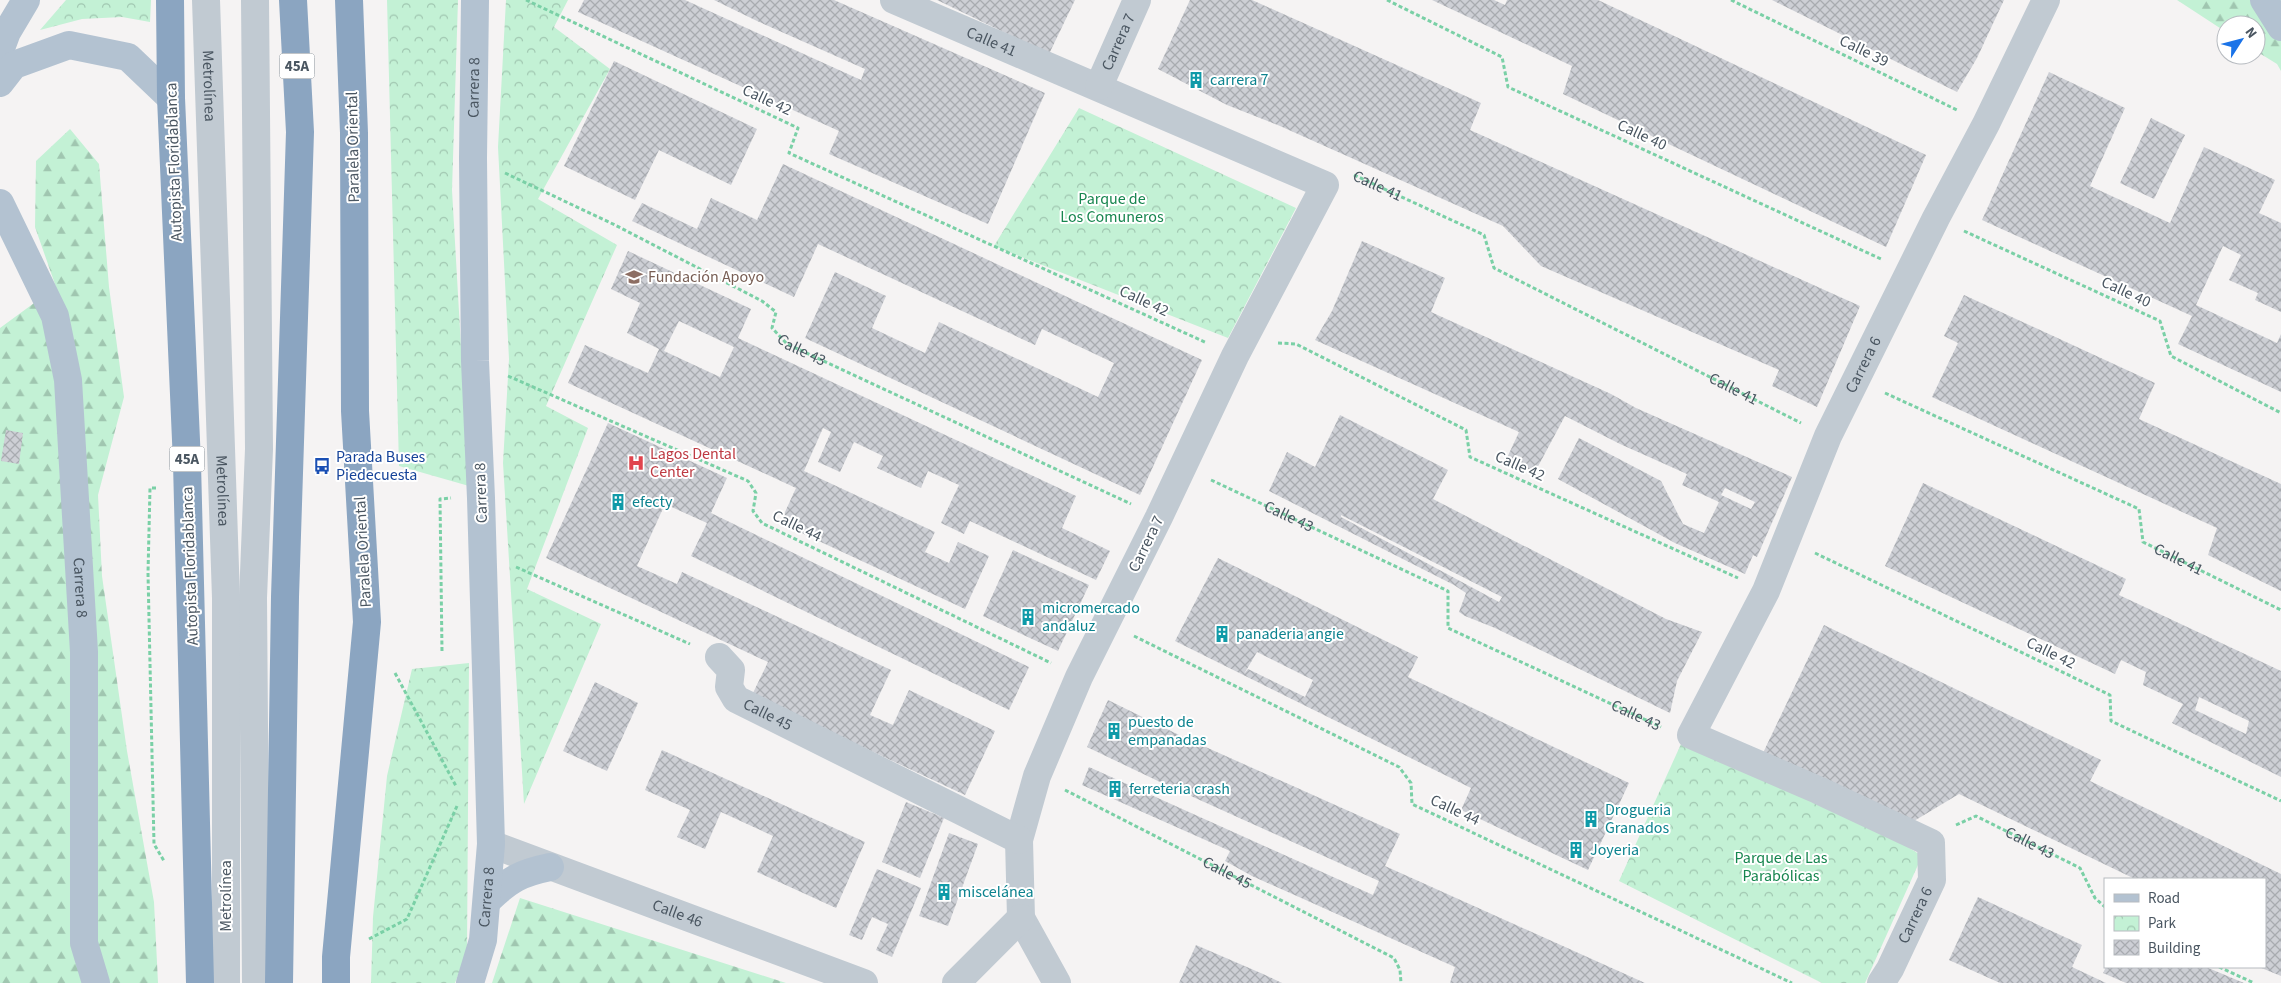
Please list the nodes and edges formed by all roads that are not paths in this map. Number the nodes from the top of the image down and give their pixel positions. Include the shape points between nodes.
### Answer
1 (26, 0) edge
2 (170, 0) edge
3 (206, 0) edge
4 (255, 0) edge
5 (293, 0) edge
6 (349, 0) edge
7 (475, 0) edge
8 (894, 0) edge
9 (1137, 0) edge
10 (2046, 0) edge
11 (2264, 0) edge
12 (2281, 27) edge
13 (0, 51) edge
14 (0, 83) edge
15 (1099, 86) junction
16 (171, 98) junction
17 (1325, 185) joint
18 (0, 204) edge
19 (719, 657) road end
20 (1019, 840) junction
21 (491, 844) junction
22 (550, 867) junction
23 (488, 900) junction
24 (1021, 918) junction
25 (267, 937) junction
26 (336, 970) edge
27 (96, 983) edge
28 (200, 983) edge
29 (226, 983) edge
30 (256, 983) edge
31 (279, 983) edge
32 (470, 983) edge
33 (864, 983) edge
34 (956, 983) edge
35 (1057, 983) edge
36 (1881, 983) edge

1 - 13 main road
2 - 16 highway, Autopista Floridablanca / 45A
3 - 29 street, Metrolínea via 226,598
4 - 25 street, Metrolínea via 259,439 253,598
5 - 25 highway, 45A via 300,132 286,587
6 - 26 highway, Paralela Oriental via 354,133 355,411 367,622
7 - 21 main road, Carrera 8 via 475,361
8 - 15 street, Calle 41
9 - 15 street, Carrera 7
10 - 36 street, Carrera 6 via 1828,436 1766,590 1692,735 1932,843 1932,880
11 - 12 main road
14 - 16 main road via 14,65 69,45 128,57
15 - 17 street, Calle 41
16 - 28 highway, Autopista Floridablanca / 45A via 188,473
17 - 20 street, Carrera 7 via 1234,356 1079,677 1037,776
18 - 27 main road, Carrera 8 via 55,316 68,380 84,652 84,943
19 - 20 street, Calle 45 via 731,670 729,687 736,699
20 - 24 street, Carrera 7
21 - 22 street, Calle 46
21 - 23 main road, Carrera 8
22 - 23 main road via 515,877
22 - 33 street, Calle 46
23 - 32 main road, Carrera 8 via 483,940
24 - 34 street
24 - 35 street, Carrera 7
25 - 30 street, Metrolínea
25 - 31 highway, 45A

